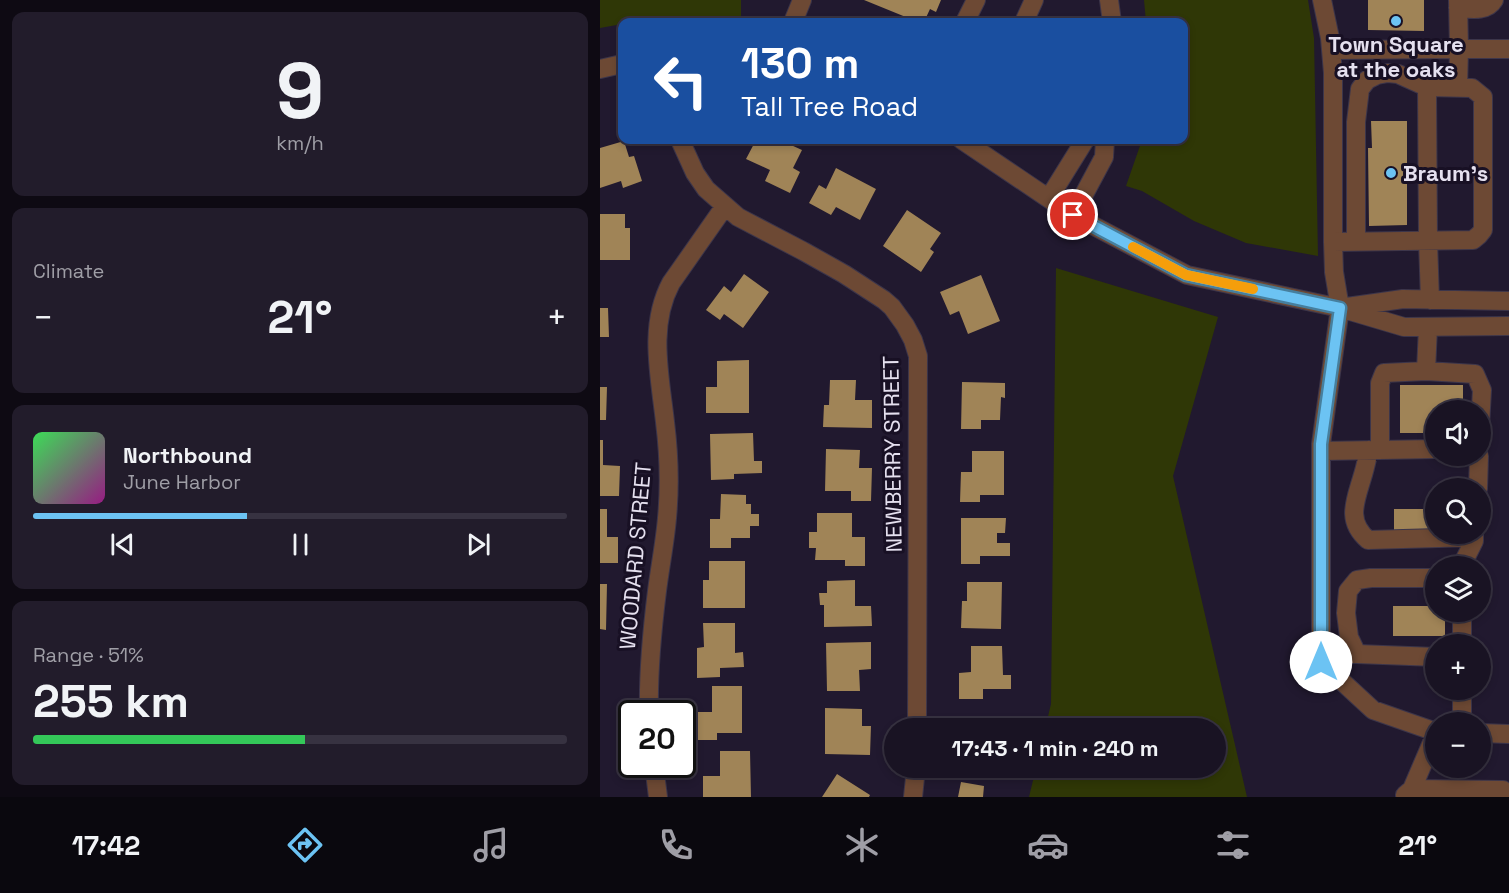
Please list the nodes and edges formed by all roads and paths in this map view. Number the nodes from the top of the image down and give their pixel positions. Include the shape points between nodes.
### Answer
1 (802, 0) edge
2 (976, 0) edge
3 (1034, 0) edge
4 (1109, 0) edge
5 (1494, 0) edge
6 (1323, 1) edge
7 (1458, 4) edge
8 (795, 18) edge
9 (967, 18) edge
10 (1026, 18) edge
11 (1111, 18) edge
12 (1459, 49) junction
13 (1509, 49) edge
14 (1331, 50) junction
15 (618, 65) edge
16 (600, 69) edge
17 (1427, 87) junction
18 (1458, 88) junction
19 (1333, 105) junction
20 (1357, 105) junction
21 (684, 144) edge
22 (968, 144) edge
23 (1083, 144) edge
24 (1105, 144) edge
25 (1049, 198) junction
26 (725, 206) junction
27 (1073, 215) junction
28 (1428, 241) junction
29 (1333, 242) junction
30 (1356, 242) junction
31 (1430, 300) junction
32 (1509, 301) edge
33 (1340, 308) junction
34 (1509, 326) edge
35 (1428, 327) junction
36 (1426, 371) junction
37 (1481, 400) edge
38 (1425, 449) edge
39 (1374, 450) junction
40 (1321, 451) junction
41 (1425, 538) edge
42 (1425, 578) edge
43 (1357, 654) junction
44 (1425, 657) edge
45 (1321, 662) junction
46 (648, 700) edge
47 (916, 718) edge
48 (1425, 729) edge
49 (1491, 733) edge
50 (1509, 734) edge
51 (1425, 756) edge
52 (656, 778) edge
53 (915, 778) edge
54 (1503, 790) dead end
55 (1407, 793) edge
56 (658, 797) edge
57 (913, 797) edge

1 - 8 street
2 - 9 street
3 - 10 street
4 - 11 street
5 - 7 street via 1485,9
6 - 14 street
7 - 12 street
12 - 13 street
12 - 14 street
12 - 18 street
14 - 19 street
15 - 16 street
17 - 18 street
17 - 20 street via 1398,74 1377,75 1360,89
17 - 28 street
18 - 28 street via 1472,88 1483,98 1483,230 1473,240
19 - 20 street
19 - 29 street
20 - 30 street
21 - 26 street, NEWBERRY STREET via 695,173
22 - 25 street
23 - 25 street
24 - 27 street via 1104,157
25 - 27 street
26 - 46 street, WOODARD STREET via 671,283 661,309 657,352 668,450 668,502 654,610
26 - 47 street, NEWBERRY STREET via 875,293 892,307 913,340 918,356
27 - 33 street via 1186,275
28 - 30 street
28 - 31 street
29 - 30 street
29 - 33 street
31 - 32 street
31 - 33 street via 1403,299
33 - 35 street via 1404,327
33 - 40 street
34 - 35 street
35 - 36 street
36 - 37 street via 1475,374
36 - 39 street via 1384,373
38 - 39 street
39 - 40 street
39 - 41 street via 1354,504 1359,533 1368,540
40 - 45 street
42 - 43 street via 1357,580 1348,591 1346,614 1349,637
43 - 44 street
43 - 45 street via 1342,654
45 - 48 street via 1372,710
49 - 50 street
51 - 55 street
52 - 56 street
53 - 57 street
54 - 55 street

